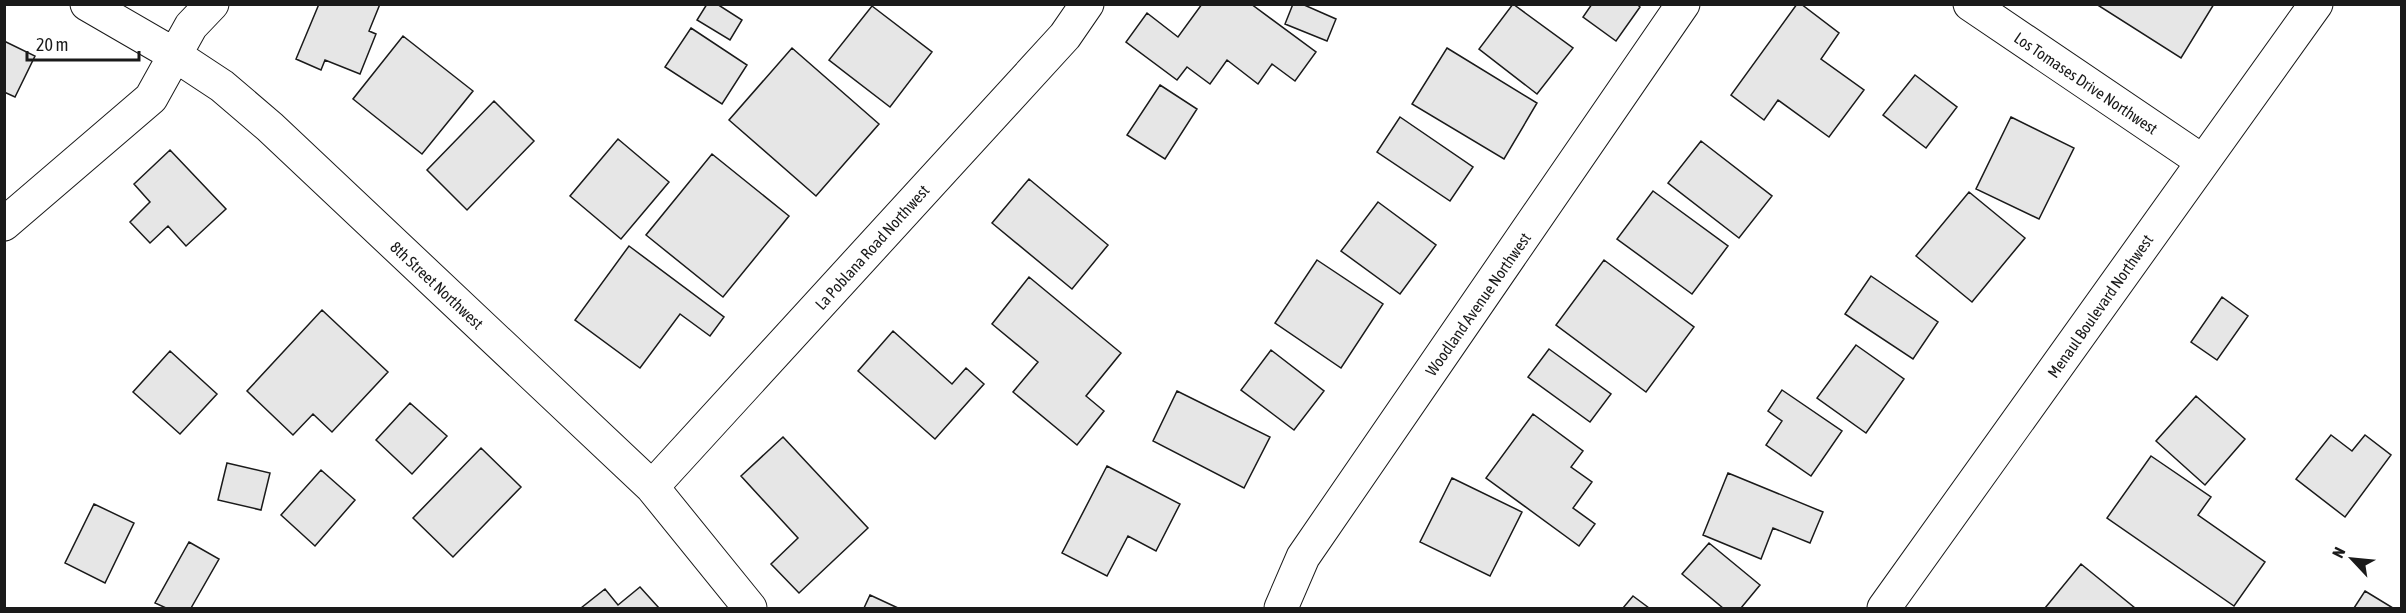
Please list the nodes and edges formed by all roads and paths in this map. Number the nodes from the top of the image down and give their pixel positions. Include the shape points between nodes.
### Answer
1 (87, 4) edge
2 (212, 4) edge
3 (1087, 4) edge
4 (1683, 4) edge
5 (1970, 4) edge
6 (2316, 4) edge
7 (175, 55) junction
8 (2202, 161) junction
9 (4, 224) edge
10 (652, 487) junction
11 (750, 609) edge
12 (1281, 609) edge
13 (1884, 609) edge

1 - 7 street, 8th Street Northwest
2 - 7 street via 191,26
3 - 10 street, La Poblana Road Northwest via 1065,36
4 - 12 street, Woodland Avenue Northwest via 1303,557
5 - 8 street, Los Tomases Drive Northwest
6 - 8 street, Menaul Boulevard Northwest
7 - 9 street via 151,98
7 - 10 street, 8th Street Northwest via 222,86 270,127
8 - 13 street, Menaul Boulevard Northwest
10 - 11 street, 8th Street Northwest

